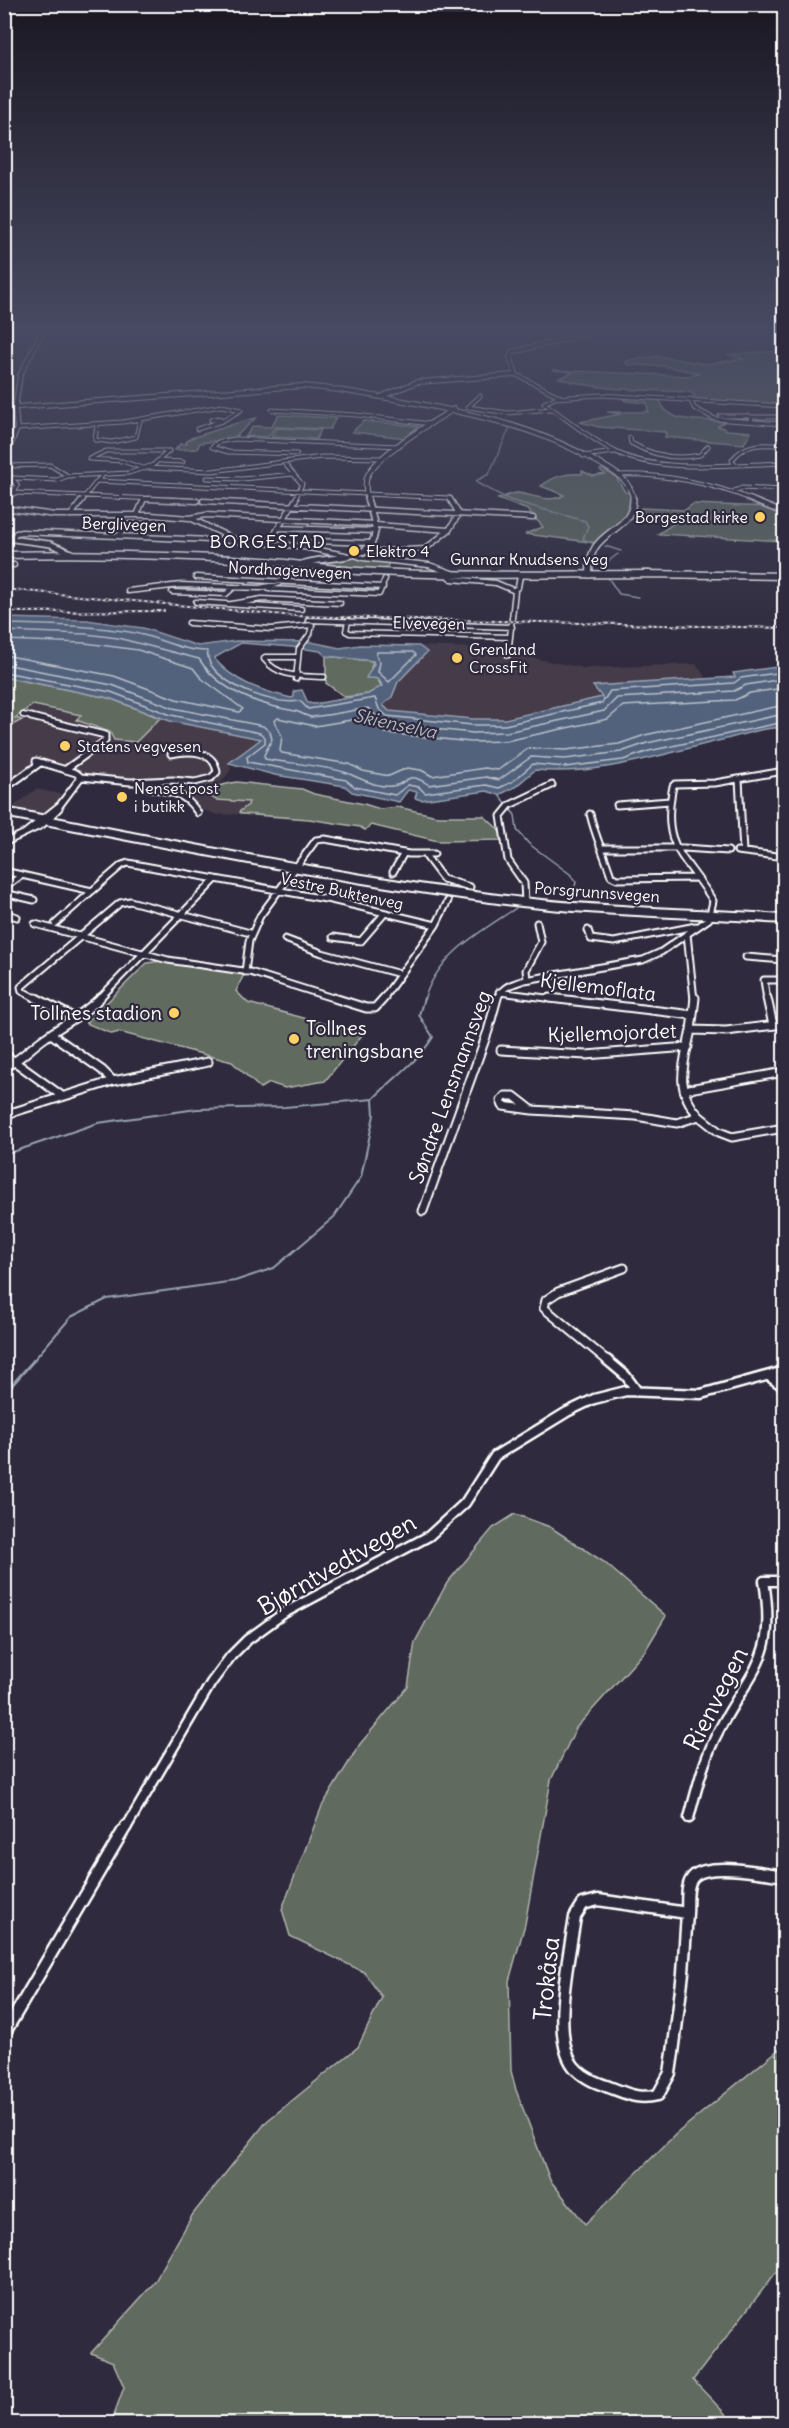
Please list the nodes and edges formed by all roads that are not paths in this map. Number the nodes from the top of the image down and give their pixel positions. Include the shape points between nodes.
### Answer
1 (12, 443) edge
2 (216, 443) edge
3 (304, 443) edge
4 (336, 443) edge
5 (403, 443) edge
6 (560, 443) edge
7 (602, 443) edge
8 (631, 443) edge
9 (399, 446) junction
10 (708, 446) dead end
11 (784, 447) edge
12 (169, 451) joint
13 (228, 452) junction
14 (615, 452) junction
15 (297, 454) junction
16 (585, 456) junction
17 (222, 458) dead end
18 (382, 458) junction
19 (671, 458) junction
20 (302, 459) junction
21 (4, 460) edge
22 (160, 461) junction
23 (183, 462) dead end
24 (283, 462) junction
25 (784, 463) edge
26 (734, 464) junction
27 (671, 465) junction
28 (4, 467) edge
29 (146, 468) junction
30 (212, 471) junction
31 (103, 474) junction
32 (294, 474) junction
33 (617, 475) junction
34 (4, 476) edge
35 (68, 476) junction
36 (13, 477) junction
37 (207, 478) junction
38 (97, 481) junction
39 (202, 486) junction
40 (300, 490) junction
41 (784, 490) edge
42 (734, 491) junction
43 (4, 493) edge
44 (14, 493) junction
45 (368, 494) junction
46 (85, 496) junction
47 (144, 499) junction
48 (4, 501) edge
49 (197, 501) dead end
50 (203, 501) dead end
51 (291, 506) junction
52 (4, 508) edge
53 (371, 510) junction
54 (784, 513) edge
55 (459, 514) junction
56 (71, 515) junction
57 (137, 515) junction
58 (190, 518) junction
59 (533, 518) dead end
60 (284, 519) junction
61 (154, 524) dead end
62 (375, 525) junction
63 (279, 528) junction
64 (448, 530) junction
65 (376, 531) junction
66 (119, 535) junction
67 (4, 538) edge
68 (11, 539) junction
69 (238, 541) junction
70 (269, 543) junction
71 (370, 543) junction
72 (308, 548) junction
73 (364, 552) junction
74 (72, 553) junction
75 (345, 555) junction
76 (356, 555) junction
77 (4, 556) edge
78 (4, 564) edge
79 (14, 565) dead end
80 (300, 565) junction
81 (452, 574) junction
82 (590, 574) junction
83 (520, 576) dead end
84 (784, 576) edge
85 (196, 578) dead end
86 (385, 579) dead end
87 (278, 585) junction
88 (234, 587) junction
89 (383, 587) junction
90 (514, 590) junction
91 (128, 591) dead end
92 (172, 592) dead end
93 (280, 599) junction
94 (196, 602) dead end
95 (340, 603) dead end
96 (232, 604) junction
97 (303, 611) junction
98 (308, 620) junction
99 (348, 621) junction
100 (189, 623) dead end
101 (424, 624) junction
102 (312, 625) junction
103 (512, 627) junction
104 (422, 635) junction
105 (510, 637) junction
106 (508, 654) dead end
107 (298, 657) junction
108 (324, 676) dead end
109 (296, 679) junction
110 (23, 715) dead end
111 (171, 754) dead end
112 (66, 769) junction
113 (784, 771) edge
114 (81, 777) junction
115 (739, 779) junction
116 (135, 782) junction
117 (552, 785) dead end
118 (4, 789) edge
119 (670, 801) junction
120 (617, 805) dead end
121 (4, 813) edge
122 (198, 813) dead end
123 (590, 814) dead end
124 (44, 821) junction
125 (4, 843) edge
126 (602, 848) junction
127 (675, 848) junction
128 (728, 850) dead end
129 (736, 852) dead end
130 (743, 852) junction
131 (404, 853) junction
132 (434, 854) dead end
133 (425, 855) junction
134 (777, 856) dead end
135 (296, 866) junction
136 (4, 871) edge
137 (393, 872) dead end
138 (22, 875) junction
139 (696, 878) junction
140 (216, 879) junction
141 (470, 887) dead end
142 (4, 888) edge
143 (276, 890) junction
144 (92, 891) junction
145 (4, 893) edge
146 (34, 900) dead end
147 (448, 901) dead end
148 (525, 902) junction
149 (4, 913) edge
150 (385, 913) junction
151 (181, 914) junction
152 (711, 915) junction
153 (18, 917) dead end
154 (784, 919) edge
155 (537, 923) dead end
156 (35, 924) dead end
157 (55, 924) dead end
158 (436, 925) junction
159 (699, 925) junction
160 (588, 930) dead end
161 (250, 933) junction
162 (687, 934) junction
163 (80, 937) junction
164 (333, 937) dead end
165 (285, 939) dead end
166 (142, 953) junction
167 (746, 957) dead end
168 (784, 960) edge
169 (245, 972) junction
170 (400, 974) junction
171 (527, 979) junction
172 (784, 980) edge
173 (499, 992) junction
174 (693, 1015) junction
175 (75, 1018) junction
176 (784, 1024) edge
177 (773, 1025) junction
178 (691, 1030) junction
179 (51, 1034) junction
180 (688, 1047) junction
181 (501, 1050) dead end
182 (4, 1054) edge
183 (16, 1062) junction
184 (208, 1062) dead end
185 (4, 1068) edge
186 (784, 1072) edge
187 (113, 1081) junction
188 (689, 1089) dead end
189 (62, 1096) junction
190 (532, 1110) dead end
191 (4, 1115) edge
192 (699, 1116) junction
193 (784, 1128) edge
194 (423, 1211) dead end
195 (624, 1268) dead end
196 (784, 1371) edge
197 (770, 1377) junction
198 (784, 1387) edge
199 (637, 1391) junction
200 (784, 1581) edge
201 (689, 1818) dead end
202 (784, 1876) edge
203 (687, 1913) junction
204 (4, 2034) edge

1 - 21 street
2 - 13 street via 212,447
3 - 15 street
4 - 9 street
5 - 9 street
6 - 16 main road
7 - 14 street
8 - 19 street
9 - 18 street
10 - 19 street via 700,455
11 - 26 street via 745,447 732,460
12 - 22 street
12 - 29 street via 106,451 89,458 122,460
13 - 15 street
13 - 17 street
14 - 16 street
14 - 27 street via 639,461
15 - 20 street
16 - 33 main road
18 - 20 street
18 - 45 street via 366,477
19 - 27 street
20 - 24 street
22 - 23 street
22 - 29 street
24 - 30 street
24 - 32 street
25 - 26 street
26 - 27 street
28 - 35 street via 50,465
28 - 36 street
29 - 30 street
29 - 31 street
30 - 37 street
31 - 35 street
31 - 38 street
32 - 37 street
32 - 40 street via 302,484
33 - 42 street via 638,474
33 - 82 main road via 631,490 633,508 592,549
34 - 36 street
35 - 36 street via 57,480
36 - 44 street via 17,485
37 - 39 street
38 - 39 street
38 - 46 street
39 - 40 street
40 - 45 street
40 - 51 street
41 - 42 street
42 - 54 street
43 - 44 street
44 - 46 street
44 - 48 street
45 - 53 street
45 - 55 street via 449,498
46 - 47 street
46 - 56 street
47 - 49 street
47 - 57 street
50 - 51 street
51 - 53 street
51 - 60 street
52 - 56 street
53 - 55 street
53 - 62 street
55 - 59 street
55 - 64 street
56 - 57 street
57 - 58 street
58 - 60 street via 198,514
58 - 69 street
60 - 62 street
60 - 63 street
61 - 66 street via 129,524
62 - 64 street
62 - 65 street
63 - 65 street
63 - 70 street
64 - 73 street via 425,549
65 - 71 street
66 - 68 street, Berglivegen via 22,532
66 - 69 street, Berglivegen
67 - 68 street
68 - 74 street via 68,549
69 - 70 street, Berglivegen
70 - 72 street
71 - 72 street via 315,542
71 - 73 street
72 - 75 street
73 - 76 street
74 - 77 main road, Gunnar Knudsens veg
74 - 80 main road, Gunnar Knudsens veg
75 - 76 street
75 - 80 street
76 - 81 street via 429,565
78 - 79 street
80 - 81 main road, Gunnar Knudsens veg
80 - 87 street
81 - 82 main road, Gunnar Knudsens veg
81 - 90 street
82 - 84 main road, Gunnar Knudsens veg
83 - 90 street
85 - 87 street, Nordhagenvegen
86 - 89 street
87 - 88 street
87 - 89 street, Nordhagenvegen
87 - 89 street via 376,594
87 - 93 street
88 - 91 street via 181,585
88 - 92 street via 226,594
90 - 103 street
93 - 95 street
93 - 96 street
93 - 97 street
94 - 96 street
96 - 97 street
97 - 98 street
98 - 99 street
98 - 102 street
99 - 101 street
99 - 104 street, Elvevegen via 347,633
100 - 102 street via 271,629
101 - 103 street
101 - 104 street
102 - 107 street
103 - 105 street
104 - 105 street, Elvevegen
105 - 106 street
107 - 109 street
107 - 109 street via 264,659 274,670
108 - 109 street
110 - 112 street via 105,735 105,741
111 - 116 street via 184,751 207,756 214,761 217,772 195,782
112 - 114 street
112 - 118 street via 38,762
113 - 115 street
114 - 116 street
114 - 124 street
115 - 119 street via 675,784
115 - 130 street
116 - 122 street via 143,787 176,791
117 - 148 street via 510,805 501,816 508,860 524,883
119 - 120 street
119 - 127 street
121 - 124 main road, Porsgrunnsvegen
123 - 126 street via 596,841
124 - 125 street
124 - 135 main road, Porsgrunnsvegen
126 - 127 street
126 - 139 street via 614,878
127 - 128 street
127 - 139 street
129 - 130 street
130 - 134 street
131 - 133 street
131 - 135 street via 320,839 313,842
131 - 137 street
132 - 133 street
133 - 141 street via 443,879
135 - 143 street
135 - 148 main road, Porsgrunnsvegen
136 - 138 street
138 - 142 street
138 - 144 street
139 - 152 street via 713,901
140 - 143 street, Vestre Buktenveg
140 - 144 street, Vestre Buktenveg via 125,863
140 - 151 street
143 - 150 street, Vestre Buktenveg
143 - 161 street
144 - 157 street
145 - 146 street
147 - 158 street
148 - 152 main road, Porsgrunnsvegen
149 - 153 street
150 - 158 street, Vestre Buktenveg
150 - 164 street via 361,941
151 - 161 street
151 - 163 street via 125,901
151 - 166 street
152 - 154 main road, Porsgrunnsvegen
152 - 159 street, Søndre Lensmannsveg
155 - 171 street via 542,942 526,970
156 - 163 street
158 - 170 street
159 - 160 street via 608,942 591,939
159 - 162 street, Søndre Lensmannsveg
161 - 169 street
162 - 171 street, Søndre Lensmannsveg via 645,960
162 - 174 street, Kjellemojordet via 695,994
163 - 166 street
163 - 175 street via 21,989
165 - 170 street
166 - 169 street
166 - 175 street
167 - 168 street
169 - 170 street via 366,1008 375,1008 381,1002
171 - 173 street, Søndre Lensmannsveg via 509,984
172 - 177 street via 763,982
173 - 174 street, Kjellemoflata
173 - 194 street, Søndre Lensmannsveg
174 - 178 street, Kjellemojordet
175 - 179 street
176 - 177 street
177 - 178 street via 726,1031
178 - 180 street, Kjellemojordet
179 - 183 street
179 - 187 street
180 - 181 street, Kjellemojordet via 586,1055
180 - 192 street, Kjellemojordet via 682,1095
182 - 183 street
183 - 185 street
183 - 189 street
184 - 187 street
186 - 188 street
187 - 189 street
189 - 191 street
190 - 192 street via 643,1117 676,1123
192 - 193 street, Kjellemojordet via 732,1137
195 - 199 street via 558,1292 546,1300 544,1308 626,1376
196 - 197 street, Bjørntvedtvegen
197 - 198 street
197 - 199 street, Bjørntvedtvegen via 701,1394
199 - 204 street, Bjørntvedtvegen via 594,1399 507,1447 490,1463 465,1503 429,1536 284,1613 231,1656 211,1683
200 - 201 street, Rienvegen via 764,1581 768,1611 766,1643 756,1668 713,1741
202 - 203 street, Trokåsa via 738,1870 702,1872 691,1882
203 - 203 street, Trokåsa via 598,1900 579,1907 561,2023 562,2041 576,2070 592,2081 644,2099 658,2094 666,2084 681,1999

